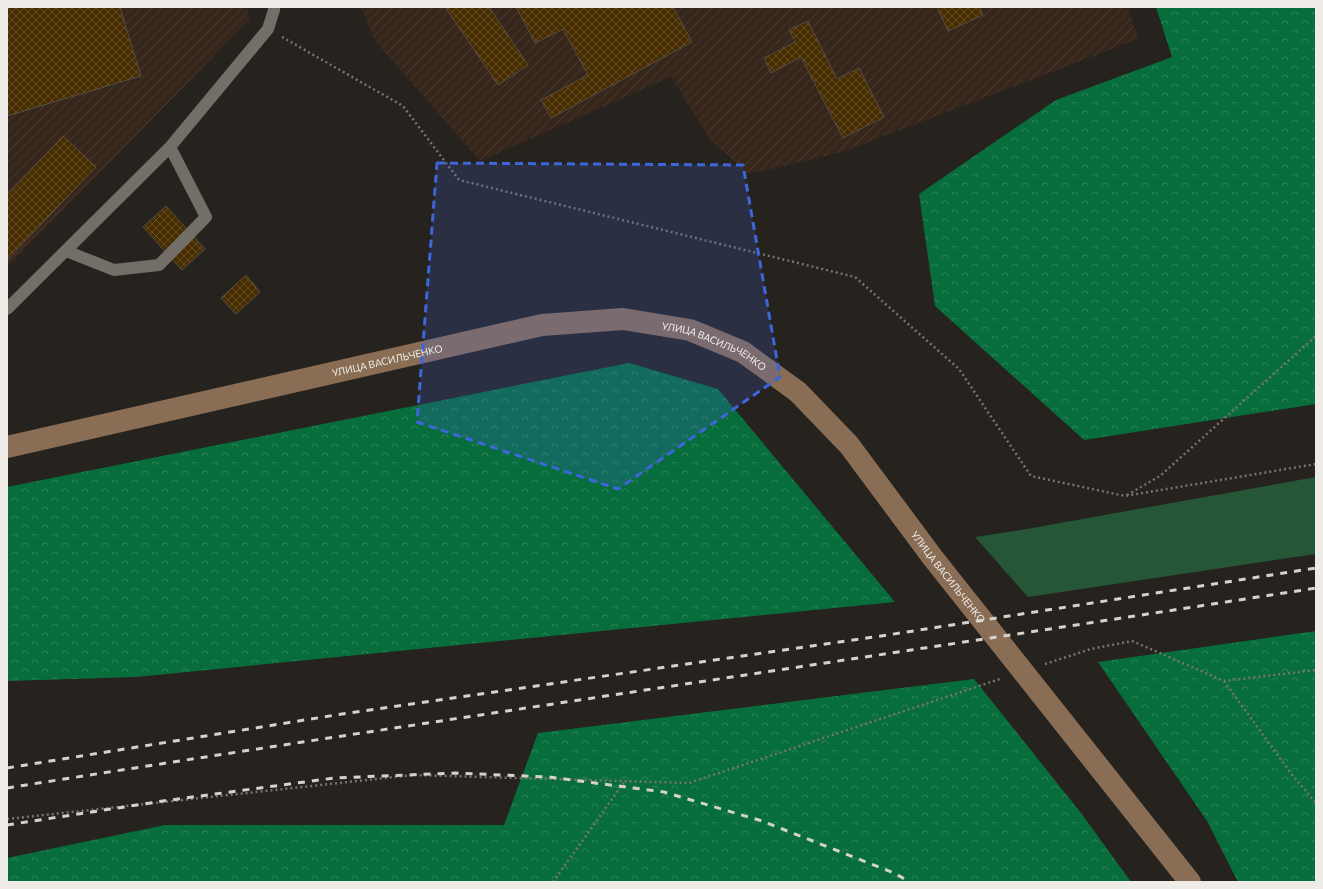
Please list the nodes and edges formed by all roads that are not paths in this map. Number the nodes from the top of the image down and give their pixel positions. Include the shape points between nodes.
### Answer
1 (274, 7) edge
2 (170, 147) junction
3 (66, 250) junction
4 (7, 309) edge
5 (7, 447) edge
6 (1190, 882) edge

1 - 2 lane via 268,29
2 - 3 lane
2 - 3 lane via 206,217 159,265 114,270
3 - 4 lane
5 - 6 main road, УЛИЦА ВАСИЛЬЧЕНКО via 542,325 623,319 690,330 743,352 798,392 849,445 933,558

